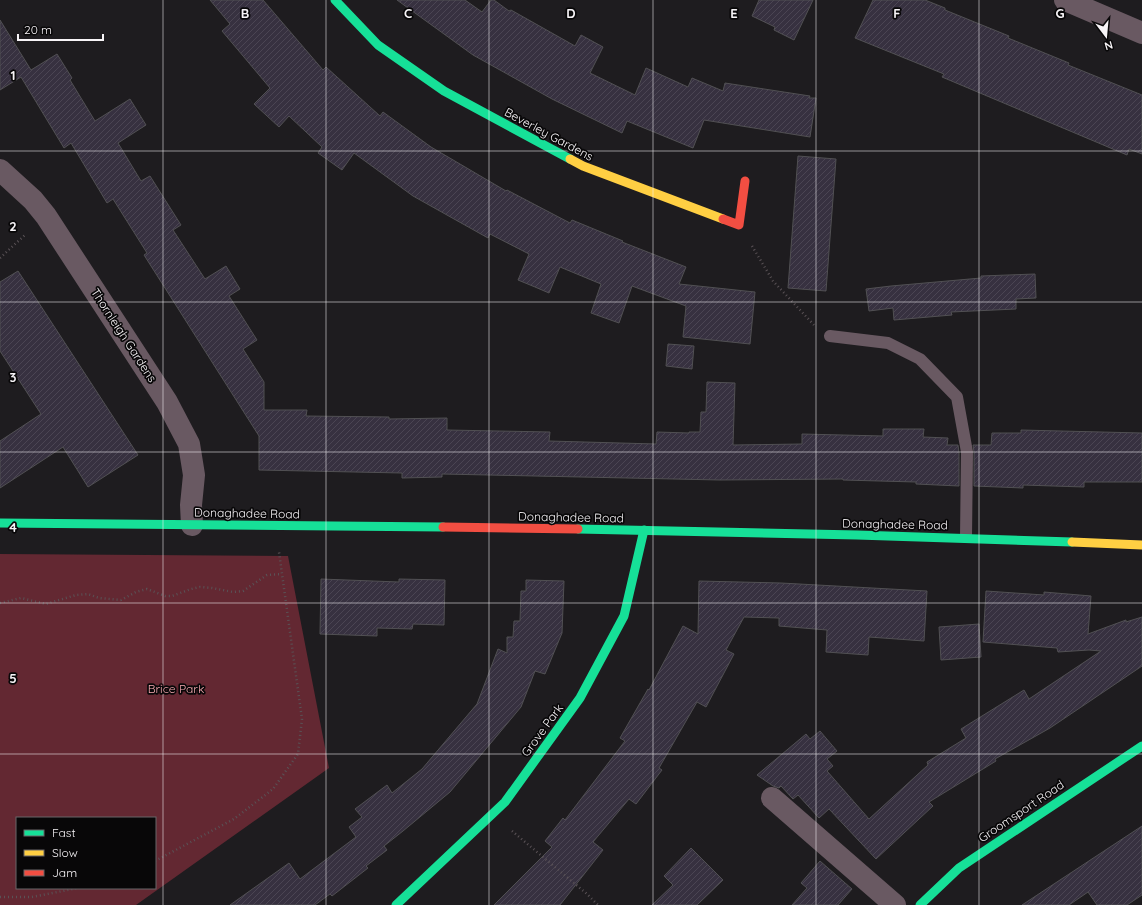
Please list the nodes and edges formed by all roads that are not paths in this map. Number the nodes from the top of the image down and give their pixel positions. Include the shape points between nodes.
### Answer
1 (335, 0) edge
2 (1065, 0) edge
3 (1142, 33) edge
4 (0, 170) edge
5 (745, 181) dead end
6 (830, 336) road end
7 (0, 523) edge
8 (192, 525) junction
9 (644, 530) junction
10 (966, 537) junction
11 (1142, 545) edge
12 (1142, 746) edge
13 (772, 798) dead end
14 (396, 905) edge
15 (895, 905) edge
16 (920, 905) edge

1 - 5 main road, Beverley Gardens via 378,45 444,91 583,166 739,225
2 - 3 street
4 - 8 street, Thornleigh Gardens via 33,200 46,216 167,402 189,444 194,475
6 - 10 lane via 888,343 920,358 958,397 967,452
7 - 8 main road, Donaghadee Road
8 - 9 main road, Donaghadee Road
9 - 10 main road, Donaghadee Road
9 - 14 main road, Grove Park via 624,616 580,698 505,802
10 - 11 main road, Donaghadee Road
12 - 16 main road, Groomsport Road via 959,868
13 - 15 street

